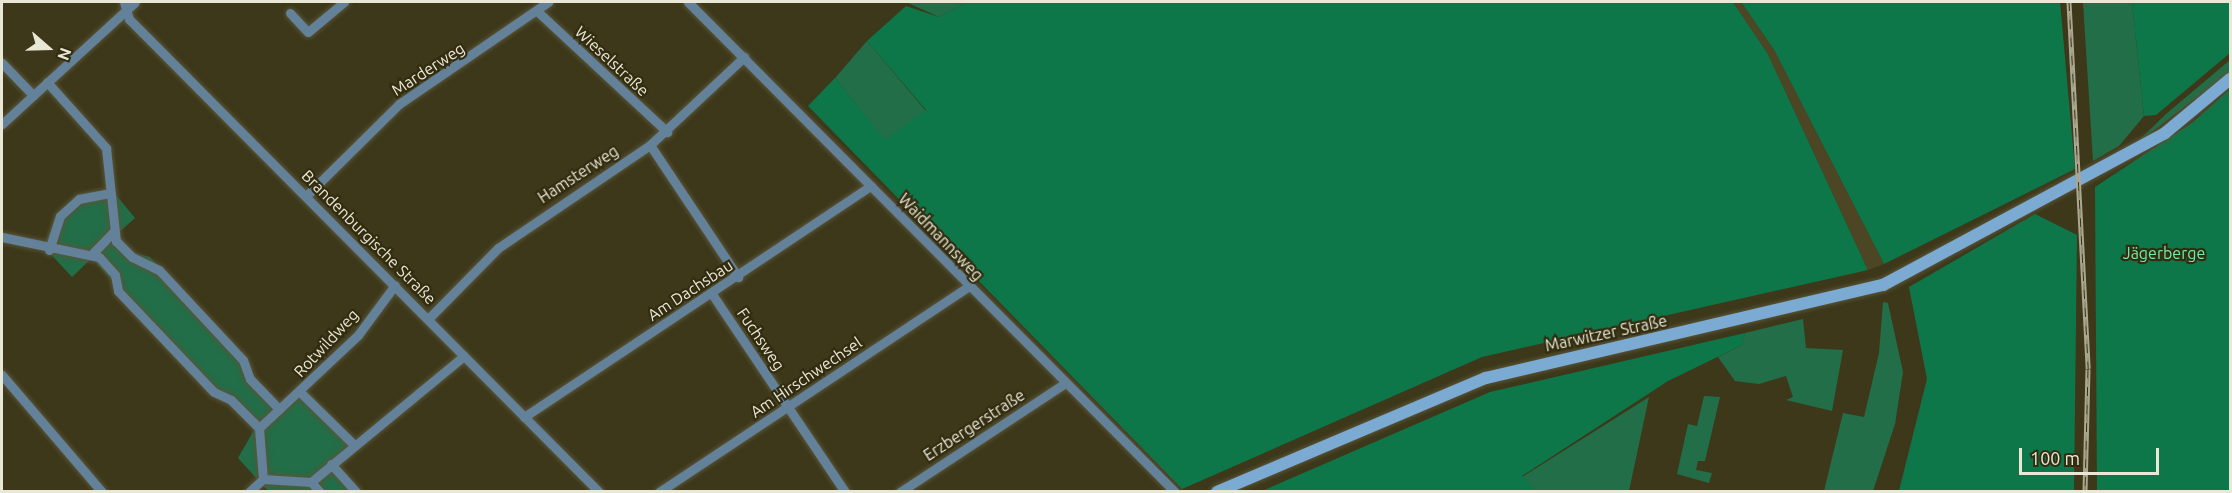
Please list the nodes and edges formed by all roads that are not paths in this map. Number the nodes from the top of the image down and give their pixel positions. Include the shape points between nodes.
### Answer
1 (135, 2) edge
2 (344, 2) edge
3 (548, 2) edge
4 (688, 2) edge
5 (125, 6) edge
6 (537, 11) junction
7 (290, 13) dead end
8 (744, 57) junction
9 (2, 63) edge
10 (2230, 79) edge
11 (47, 82) junction
12 (33, 94) junction
13 (2, 124) edge
14 (667, 132) junction
15 (650, 145) junction
16 (871, 186) junction
17 (110, 193) junction
18 (306, 196) junction
19 (114, 232) junction
20 (2, 237) edge
21 (50, 249) junction
22 (93, 253) junction
23 (738, 277) junction
24 (395, 285) junction
25 (968, 287) junction
26 (712, 294) junction
27 (429, 318) junction
28 (464, 356) junction
29 (2, 375) edge
30 (1065, 382) junction
31 (301, 393) junction
32 (789, 407) junction
33 (279, 409) junction
34 (524, 417) junction
35 (259, 428) junction
36 (353, 444) junction
37 (331, 464) junction
38 (263, 479) junction
39 (311, 482) junction
40 (102, 492) edge
41 (249, 492) edge
42 (320, 492) edge
43 (356, 492) edge
44 (599, 492) edge
45 (659, 492) edge
46 (845, 492) edge
47 (900, 492) edge
48 (1174, 492) edge
49 (1217, 492) edge

1 - 5 street
2 - 7 street via 312,36
3 - 6 street, Marderweg
4 - 8 street, Waidmannsweg
5 - 11 street
5 - 18 street, Brandenburgische Straße via 129,19
6 - 14 street, Wieselstraße
6 - 18 street, Marderweg via 399,104
8 - 14 street, Hamsterweg
8 - 16 street, Waidmannsweg
9 - 12 street
10 - 49 main road, Marwitzer Straße via 2165,133 2006,220 1850,297 1486,378
11 - 12 street
11 - 17 street via 106,148
12 - 13 street
14 - 15 street, Hamsterweg
15 - 23 street
15 - 27 street, Hamsterweg via 523,228
16 - 23 street, Am Dachsbau
16 - 25 street, Waidmannsweg
17 - 19 street
17 - 21 street via 79,199 60,216
18 - 24 street, Brandenburgische Straße
19 - 22 street
19 - 33 street via 132,257 148,262 243,360 250,379
20 - 21 street
21 - 22 street
22 - 35 street via 115,274 118,291 134,308 214,392 231,400
23 - 26 street, Am Dachsbau
24 - 27 street, Brandenburgische Straße
24 - 31 street, Rotwildweg via 358,335
25 - 30 street, Waidmannsweg
25 - 32 street, Am Hirschwechsel
26 - 32 street, Fuchsweg
26 - 34 street, Am Dachsbau
27 - 28 street, Brandenburgische Straße
28 - 34 street, Brandenburgische Straße
28 - 36 street via 411,404
29 - 40 street
30 - 47 street, Erzbergerstraße
30 - 48 street, Waidmannsweg
31 - 33 street, Rotwildweg
31 - 36 street
32 - 45 street, Am Hirschwechsel
32 - 46 street, Fuchsweg
33 - 35 street, Rotwildweg
34 - 44 street, Brandenburgische Straße
35 - 38 street
36 - 37 street
37 - 39 street
37 - 43 street
38 - 39 street
38 - 41 street
39 - 42 street

